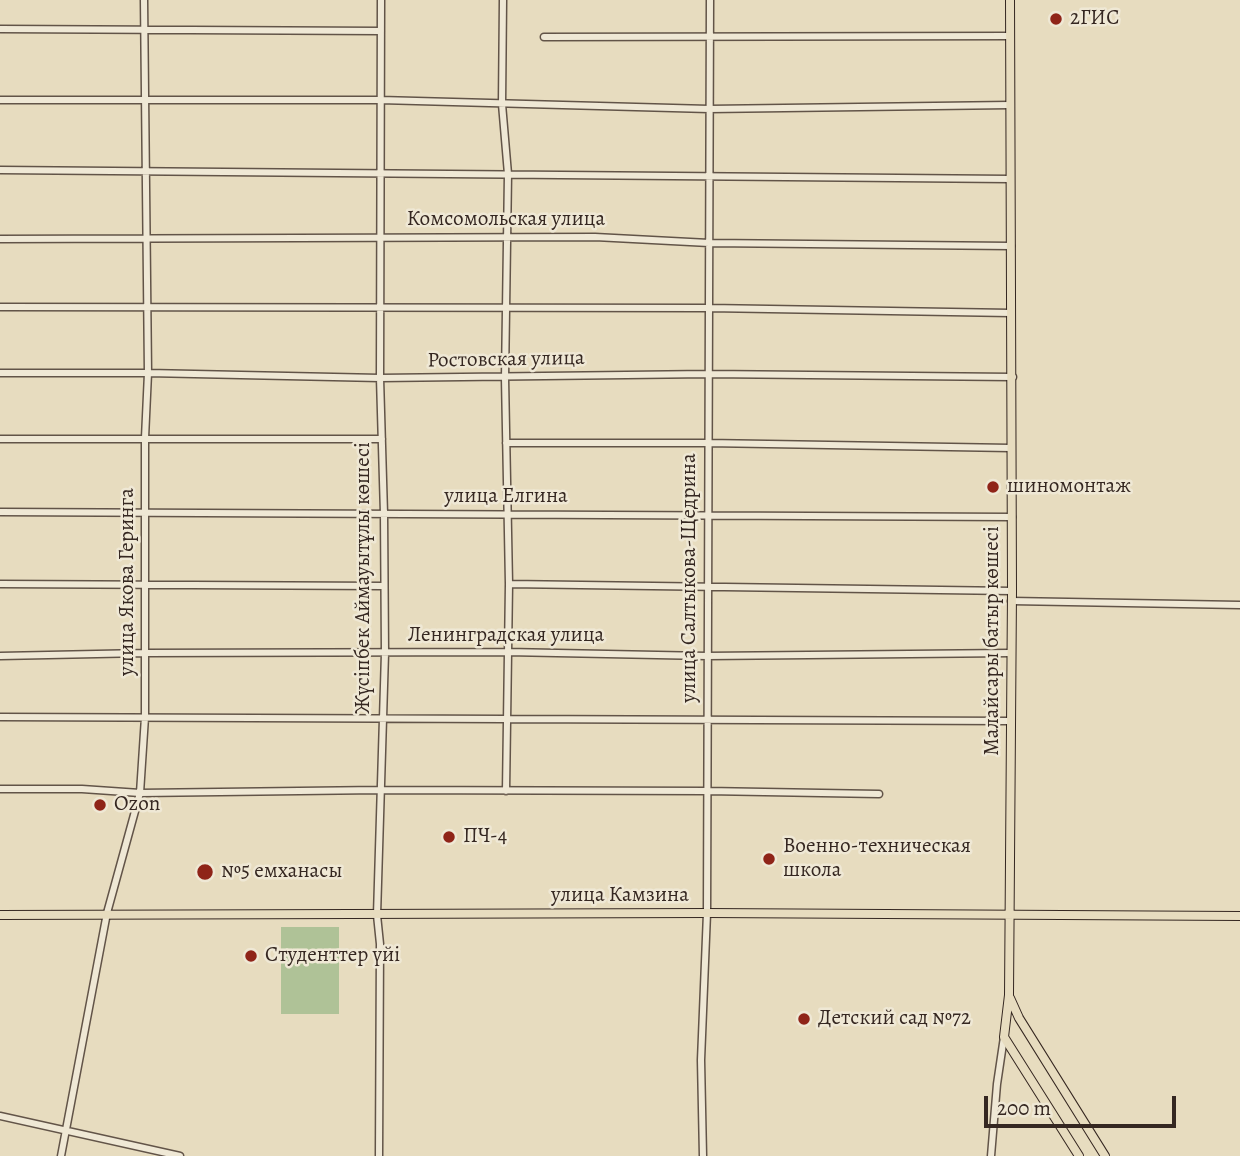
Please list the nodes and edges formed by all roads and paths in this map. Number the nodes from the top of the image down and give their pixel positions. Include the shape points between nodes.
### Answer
1 (144, 0) edge
2 (381, 0) edge
3 (503, 0) edge
4 (710, 0) edge
5 (1010, 0) edge
6 (144, 28) junction
7 (0, 29) edge
8 (381, 30) junction
9 (1010, 36) junction
10 (544, 37) dead end
11 (709, 37) junction
12 (0, 100) edge
13 (380, 100) junction
14 (144, 101) junction
15 (502, 104) junction
16 (1010, 105) junction
17 (709, 109) junction
18 (0, 170) edge
19 (145, 171) junction
20 (379, 173) junction
21 (508, 174) junction
22 (708, 176) junction
23 (1010, 179) junction
24 (146, 237) junction
25 (380, 237) junction
26 (508, 237) junction
27 (0, 239) edge
28 (709, 243) junction
29 (1011, 246) junction
30 (147, 306) junction
31 (0, 307) edge
32 (380, 308) junction
33 (506, 308) junction
34 (709, 308) junction
35 (1011, 313) junction
36 (0, 373) edge
37 (148, 373) junction
38 (708, 374) junction
39 (1013, 377) junction
40 (380, 378) junction
41 (505, 378) junction
42 (145, 438) junction
43 (0, 439) edge
44 (382, 439) junction
45 (506, 443) junction
46 (707, 443) junction
47 (1012, 449) junction
48 (0, 512) edge
49 (145, 512) junction
50 (384, 514) junction
51 (708, 514) junction
52 (506, 515) junction
53 (1012, 517) junction
54 (0, 584) edge
55 (145, 584) junction
56 (509, 584) junction
57 (384, 586) junction
58 (708, 587) junction
59 (1012, 591) junction
60 (1012, 601) junction
61 (1240, 605) edge
62 (507, 652) junction
63 (145, 653) junction
64 (385, 653) junction
65 (1011, 653) junction
66 (0, 656) edge
67 (707, 656) junction
68 (0, 717) edge
69 (145, 717) junction
70 (383, 718) junction
71 (507, 720) junction
72 (707, 720) junction
73 (1010, 721) junction
74 (0, 789) edge
75 (379, 790) junction
76 (707, 790) junction
77 (506, 791) junction
78 (140, 793) junction
79 (879, 794) dead end
80 (107, 913) junction
81 (706, 913) junction
82 (1009, 914) junction
83 (0, 915) edge
84 (377, 915) junction
85 (1240, 916) edge
86 (1009, 995) junction
87 (1004, 1037) junction
88 (0, 1116) edge
89 (67, 1130) junction
90 (61, 1156) edge
91 (180, 1156) edge
92 (379, 1156) edge
93 (703, 1156) edge
94 (992, 1156) edge
95 (1079, 1156) edge
96 (1105, 1156) edge

1 - 6 street, улица Якова Геринга
2 - 8 street, Жүсіпбек Аймауытұлы көшесі
3 - 15 street
4 - 11 street, улица Салтыкова-Щедрина
5 - 9 main road, Малайсары батыр көшесі
6 - 7 street
6 - 8 street
6 - 14 street, улица Якова Геринга
8 - 13 street, Жүсіпбек Аймауытұлы көшесі
9 - 11 street
9 - 16 main road, Малайсары батыр көшесі
10 - 11 street
11 - 17 street, улица Салтыкова-Щедрина
12 - 14 street
13 - 14 street
13 - 15 street
13 - 20 street, Жүсіпбек Аймауытұлы көшесі
14 - 19 street, улица Якова Геринга
15 - 17 street
15 - 21 street
16 - 17 street
16 - 23 main road, Малайсары батыр көшесі
17 - 22 street, улица Салтыкова-Щедрина
18 - 19 street
19 - 20 street
19 - 24 street, улица Якова Геринга
20 - 21 street
20 - 25 street, Жүсіпбек Аймауытұлы көшесі
21 - 22 street
21 - 26 street
22 - 23 street
22 - 28 street, улица Салтыкова-Щедрина
23 - 29 main road, Малайсары батыр көшесі
24 - 25 street, Комсомольская улица
24 - 27 street, Комсомольская улица
24 - 30 street, улица Якова Геринга
25 - 26 street, Комсомольская улица
25 - 32 street, Жүсіпбек Аймауытұлы көшесі
26 - 28 street, Комсомольская улица
26 - 33 street
28 - 29 street, Комсомольская улица
28 - 34 street, улица Салтыкова-Щедрина
29 - 35 main road, Малайсары батыр көшесі
30 - 31 street
30 - 32 street
30 - 37 street, улица Якова Геринга
32 - 33 street
32 - 40 street, Жүсіпбек Аймауытұлы көшесі
33 - 34 street
33 - 41 street
34 - 35 street
34 - 38 street, улица Салтыкова-Щедрина
35 - 39 main road, Малайсары батыр көшесі
36 - 37 street, Ростовская улица
37 - 40 street, Ростовская улица
37 - 42 street, улица Якова Геринга
38 - 39 street, Ростовская улица
38 - 41 street, Ростовская улица
38 - 46 street, улица Салтыкова-Щедрина
39 - 47 main road, Малайсары батыр көшесі
40 - 41 street, Ростовская улица
40 - 44 street, Жүсіпбек Аймауытұлы көшесі
41 - 45 street
42 - 43 street
42 - 44 street
42 - 49 street, улица Якова Геринга
44 - 50 street, Жүсіпбек Аймауытұлы көшесі
45 - 46 street
45 - 52 street
46 - 47 street
46 - 51 street, улица Салтыкова-Щедрина
47 - 53 main road, Малайсары батыр көшесі
48 - 49 street, улица Елгина
49 - 50 street, улица Елгина
49 - 55 street, улица Якова Геринга
50 - 52 street, улица Елгина
50 - 57 street, Жүсіпбек Аймауытұлы көшесі
51 - 52 street, улица Елгина
51 - 53 street, улица Елгина
51 - 58 street, улица Салтыкова-Щедрина
52 - 56 street
53 - 59 main road, Малайсары батыр көшесі
54 - 55 street
55 - 57 street
55 - 63 street, улица Якова Геринга
56 - 58 street
56 - 62 street
57 - 64 street, Жүсіпбек Аймауытұлы көшесі
58 - 59 street
58 - 67 street, улица Салтыкова-Щедрина
59 - 60 main road, Малайсары батыр көшесі
60 - 61 street
60 - 65 main road, Малайсары батыр көшесі
62 - 64 street, Ленинградская улица
62 - 67 street, Ленинградская улица
62 - 71 street
63 - 64 street, Ленинградская улица
63 - 66 street, Ленинградская улица
63 - 69 street, улица Якова Геринга
64 - 70 street, Жүсіпбек Аймауытұлы көшесі
65 - 67 street, Ленинградская улица
65 - 73 main road, Малайсары батыр көшесі
67 - 72 street, улица Салтыкова-Щедрина
68 - 69 street
69 - 70 street
69 - 78 street, улица Якова Геринга
70 - 71 street
70 - 75 street, Жүсіпбек Аймауытұлы көшесі
71 - 72 street
71 - 77 street
72 - 73 street
72 - 76 street, улица Салтыкова-Щедрина
73 - 82 main road, Малайсары батыр көшесі
74 - 78 street
75 - 77 street
75 - 78 street
75 - 84 street, Жүсіпбек Аймауытұлы көшесі
76 - 77 street
76 - 79 street
76 - 81 street, улица Салтыкова-Щедрина
78 - 80 street, улица Якова Геринга
80 - 83 main road, улица Камзина
80 - 84 main road, улица Камзина
80 - 89 street, улица Якова Геринга
81 - 82 main road, улица Камзина
81 - 84 main road, улица Камзина
81 - 93 street, улица Салтыкова-Щедрина
82 - 85 main road, улица Камзина
82 - 86 main road, Малайсары батыр көшесі
84 - 92 street, Жүсіпбек Аймауытұлы көшесі
86 - 87 main road, Малайсары батыр көшесі
86 - 96 main road via 1015,1013
87 - 94 street, Малайсары батыр көшесі
87 - 95 main road
88 - 89 street
89 - 90 street, улица Якова Геринга
89 - 91 street

